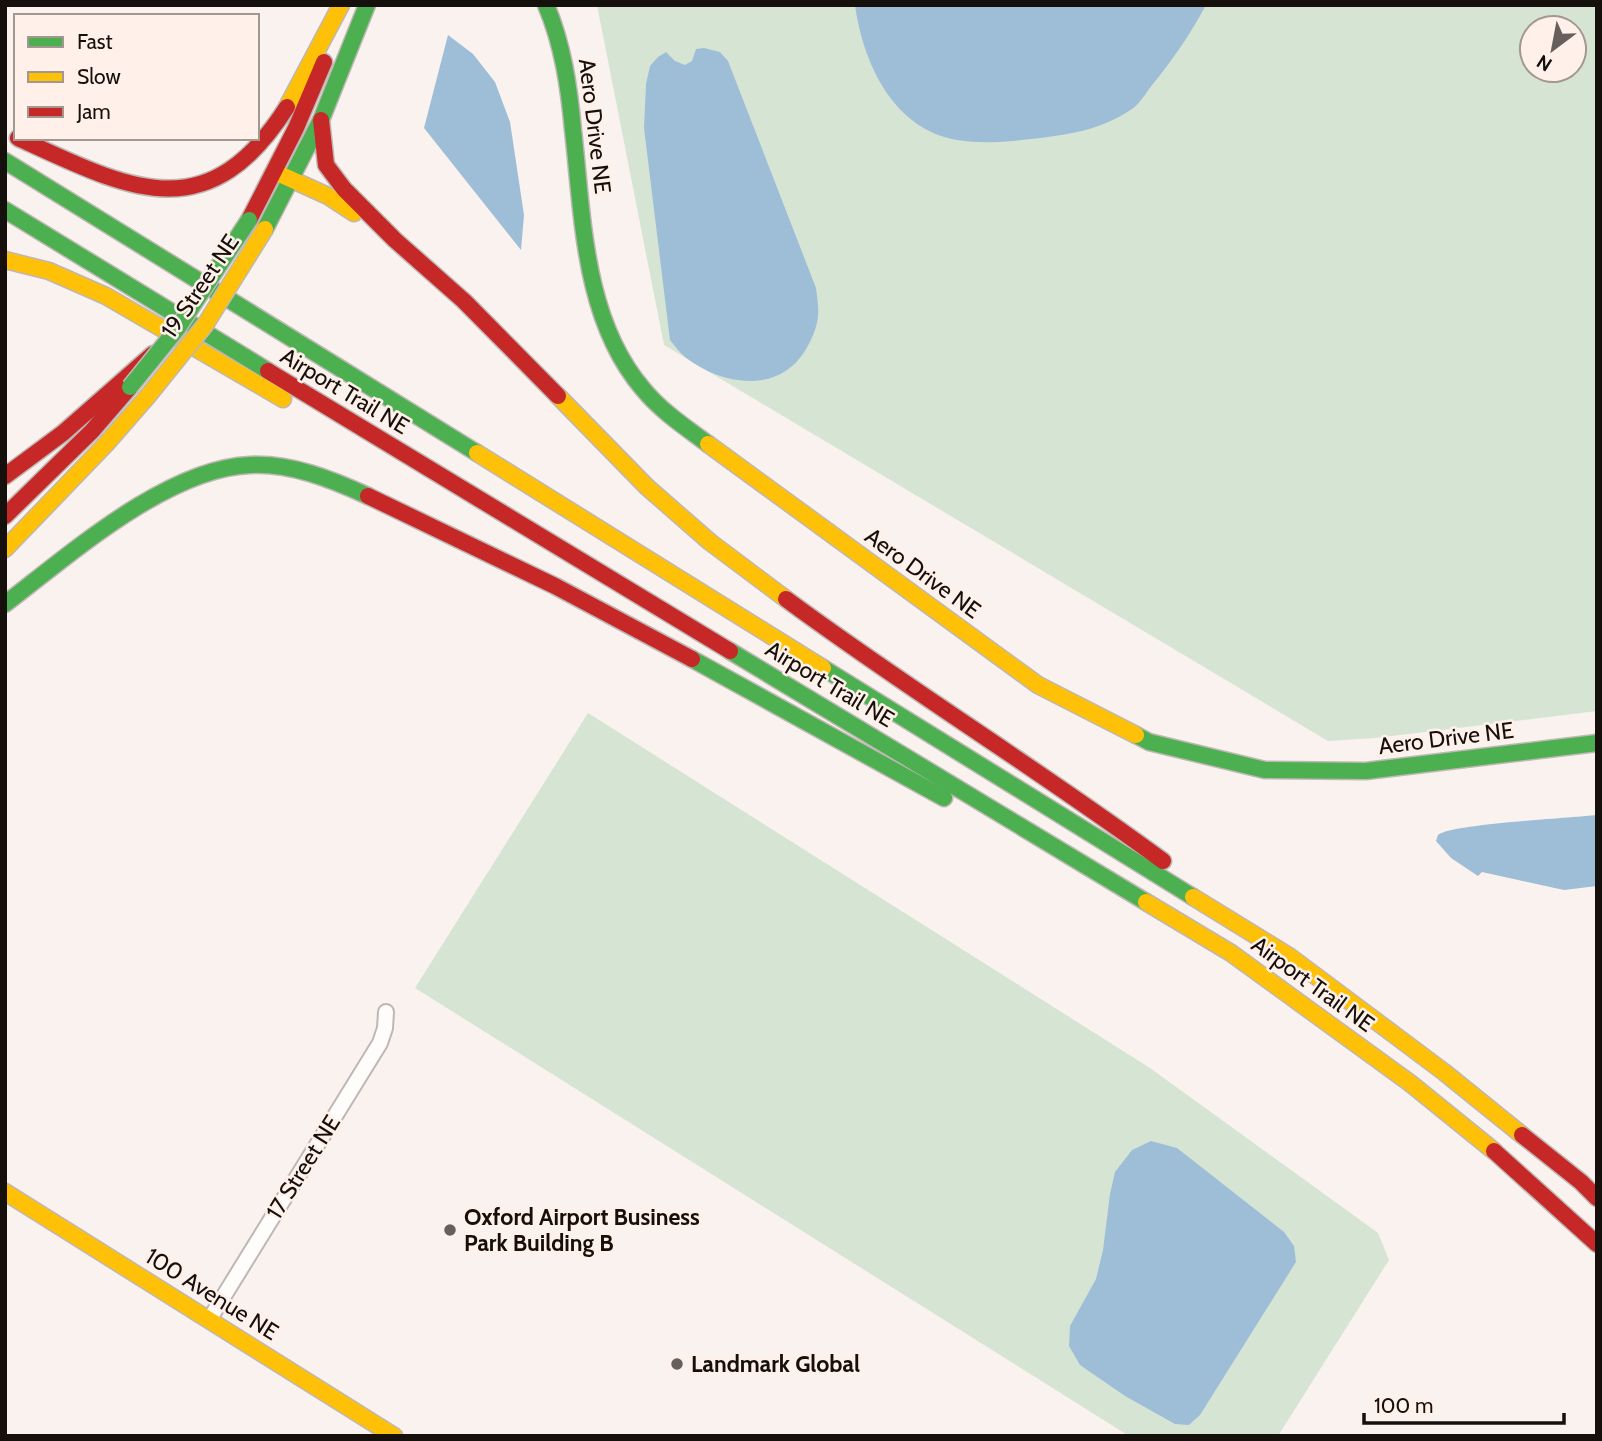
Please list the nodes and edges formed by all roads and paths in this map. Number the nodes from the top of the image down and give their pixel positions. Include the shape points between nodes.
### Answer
1 (343, 5) edge
2 (367, 5) edge
3 (546, 5) edge
4 (321, 120) junction
5 (22, 140) edge
6 (5, 161) edge
7 (275, 172) junction
8 (291, 180) junction
9 (5, 210) edge
10 (395, 240) junction
11 (5, 260) edge
12 (125, 384) junction
13 (5, 476) edge
14 (5, 516) edge
15 (507, 517) junction
16 (5, 549) edge
17 (5, 604) edge
18 (1597, 743) edge
19 (1231, 953) junction
20 (1289, 956) junction
21 (386, 1012) dead end
22 (1479, 1138) junction
23 (5, 1192) edge
24 (1597, 1197) edge
25 (1597, 1244) edge
26 (1597, 1254) edge
27 (209, 1320) junction
28 (394, 1436) edge

1 - 5 main road via 295,93 261,143 215,180 177,189 150,188 97,172
1 - 7 main road, 19 Street NE via 327,56
2 - 4 main road, 19 Street NE
3 - 18 main road, Aero Drive NE via 563,48 593,283 611,337 632,376 652,401 680,424 1038,685 1149,742 1265,770 1366,771
4 - 8 main road, 19 Street NE
4 - 10 main road via 326,165
6 - 20 main road, Airport Trail NE
7 - 8 main road
7 - 12 main road, 19 Street NE, bridge via 215,274 168,341
8 - 10 main road via 328,196
8 - 16 main road, 19 Street NE, bridge via 205,325 148,397
9 - 15 main road, Airport Trail NE
10 - 20 main road via 464,301 647,486 710,542 838,637 1101,815
11 - 15 main road via 49,271 106,296 383,457
12 - 13 main road
12 - 14 main road, 19 Street NE via 75,449
15 - 19 main road, Airport Trail NE
17 - 19 main road via 173,486 248,465 294,469 338,483 540,578
19 - 22 main road, Airport Trail NE
20 - 24 main road, Airport Trail NE via 1444,1072
21 - 27 street, 17 Street NE via 380,1043
22 - 25 main road, Airport Trail NE
22 - 26 main road
23 - 27 main road, 100 Avenue NE
27 - 28 main road, 100 Avenue NE

